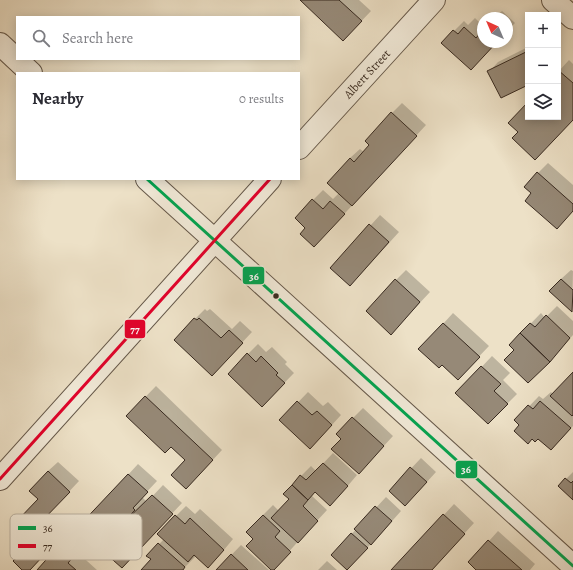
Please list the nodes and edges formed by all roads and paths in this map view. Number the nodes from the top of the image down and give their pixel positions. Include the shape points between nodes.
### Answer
1 (434, 0) edge
2 (553, 0) edge
3 (573, 18) edge
4 (0, 44) edge
5 (16, 59) edge
6 (17, 60) edge
7 (30, 72) edge
8 (300, 147) edge
9 (148, 180) edge
10 (269, 180) edge
11 (214, 241) junction
12 (0, 479) edge
13 (573, 566) edge

1 - 8 street, Albert Street
2 - 3 street
4 - 5 street
6 - 7 street
9 - 11 street
10 - 11 street
11 - 12 street
11 - 13 street

